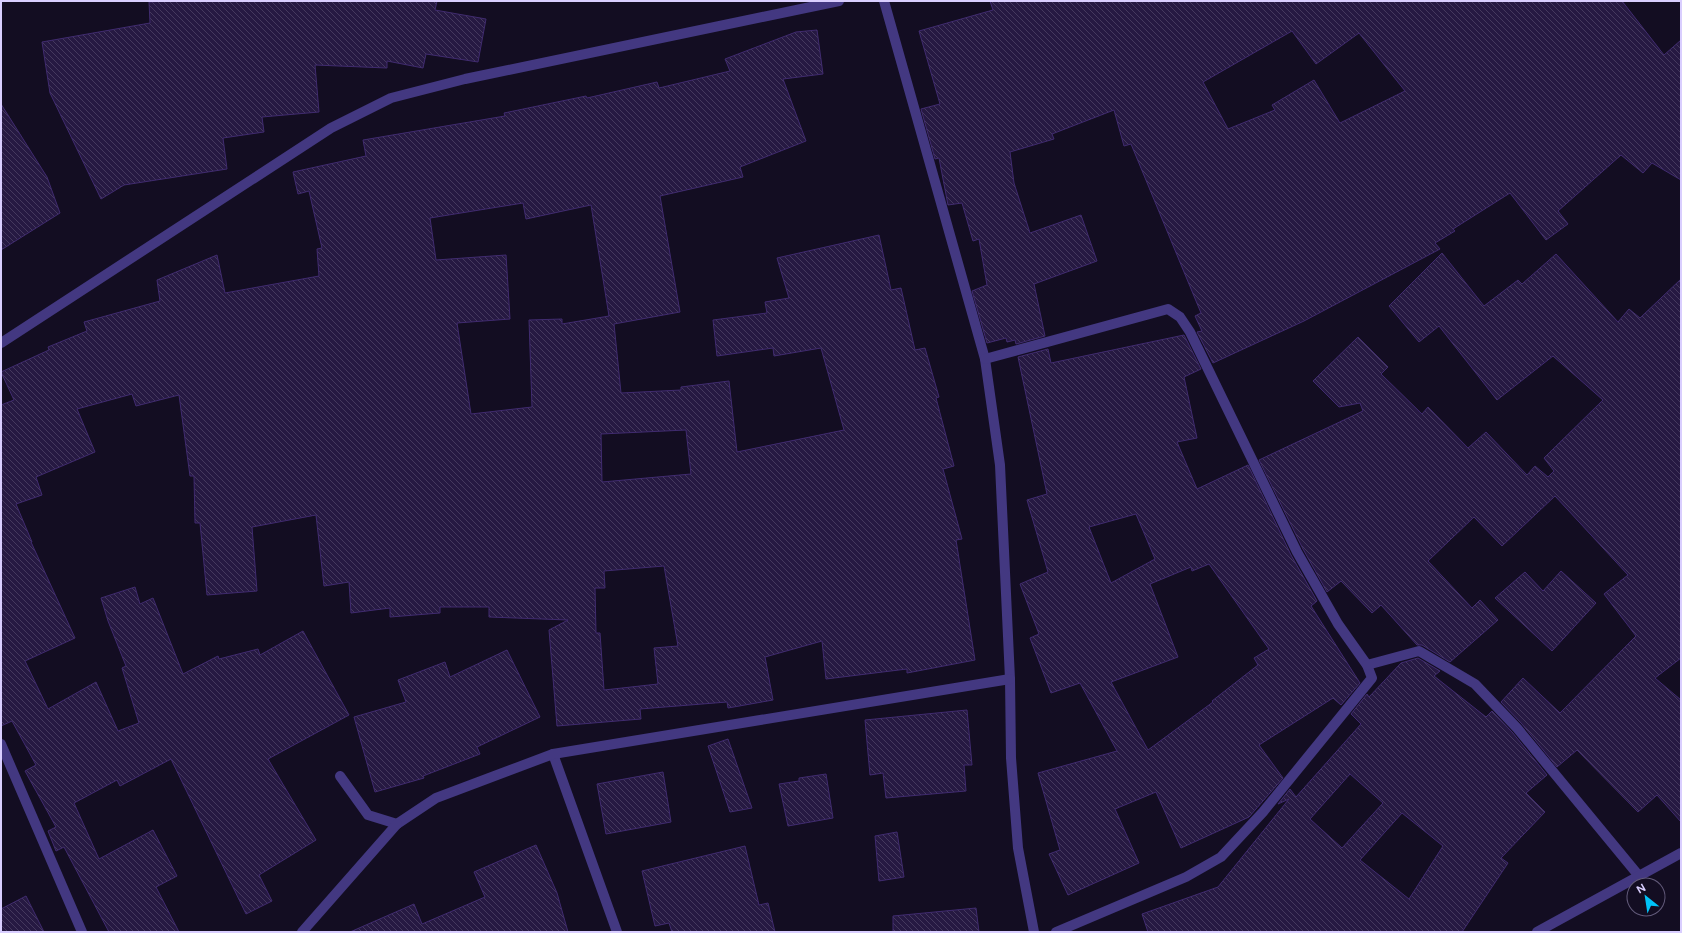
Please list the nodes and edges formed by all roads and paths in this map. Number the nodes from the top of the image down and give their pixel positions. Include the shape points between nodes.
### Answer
1 (840, 1) edge
2 (884, 1) edge
3 (1, 343) edge
4 (985, 360) junction
5 (1366, 665) junction
6 (1010, 678) junction
7 (1, 744) edge
8 (553, 754) junction
9 (340, 776) dead end
10 (397, 824) junction
11 (1681, 853) edge
12 (1639, 876) junction
13 (82, 932) edge
14 (302, 932) edge
15 (617, 932) edge
16 (1034, 932) edge
17 (1056, 932) edge
18 (1537, 932) edge

1 - 3 street via 465,78 391,98 331,128
2 - 4 street
4 - 5 street via 1168,309 1180,317 1190,332 1297,552 1338,624
4 - 6 street via 1000,465
5 - 12 street via 1419,651 1475,684 1517,728
5 - 17 street via 1372,678 1263,812 1220,857 1186,877
6 - 8 street
6 - 16 street via 1011,758 1018,848
7 - 13 street
8 - 10 street via 436,798
8 - 15 street
9 - 10 street via 368,815
10 - 14 street
11 - 12 street
12 - 18 street

